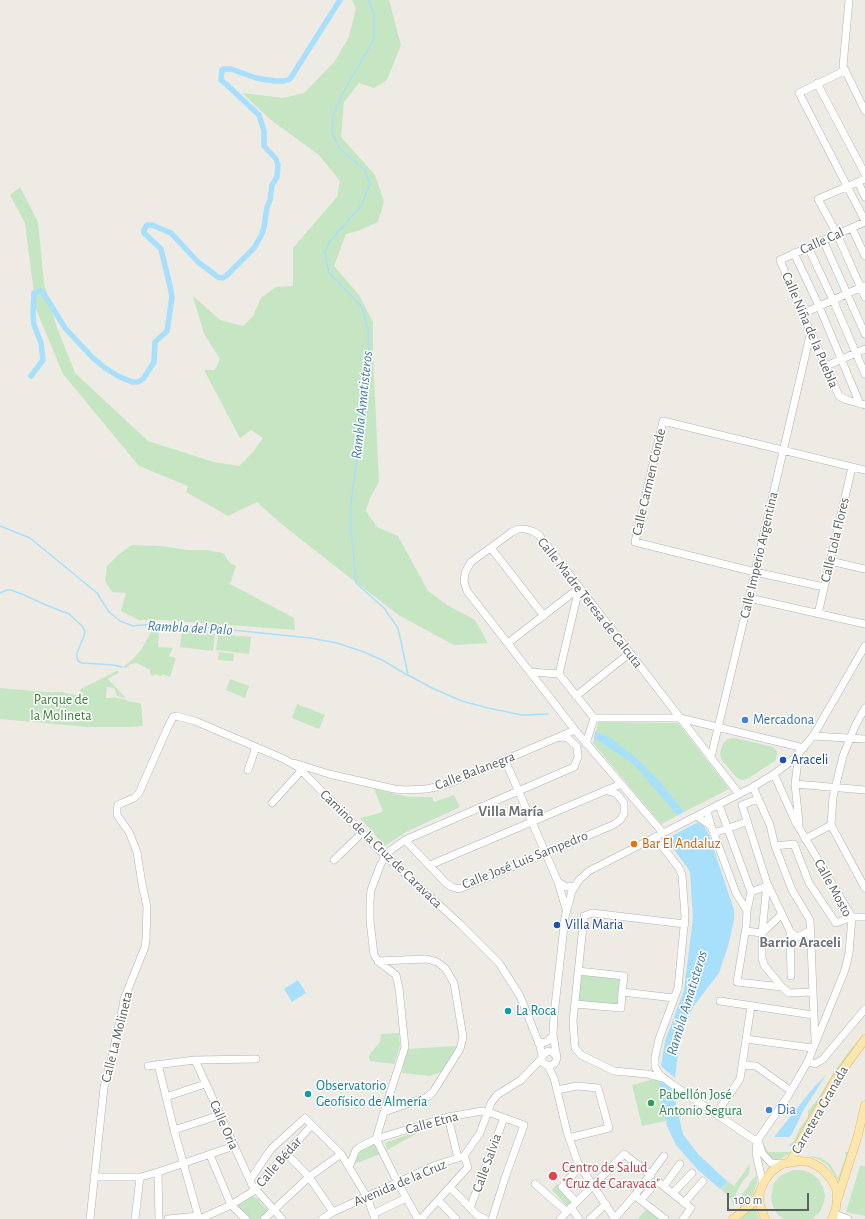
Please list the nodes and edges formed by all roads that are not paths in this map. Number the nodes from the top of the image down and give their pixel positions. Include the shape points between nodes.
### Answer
1 (849, 0) edge
2 (844, 71) junction
3 (817, 83) junction
4 (865, 111) edge
5 (865, 174) edge
6 (862, 181) edge
7 (848, 186) junction
8 (865, 197) edge
9 (865, 221) edge
10 (852, 228) junction
11 (837, 234) junction
12 (823, 240) junction
13 (808, 247) junction
14 (794, 253) junction
15 (865, 256) edge
16 (780, 260) joint
17 (863, 287) edge
18 (847, 294) junction
19 (865, 297) edge
20 (833, 300) junction
21 (819, 306) junction
22 (802, 314) junction
23 (810, 331) junction
24 (865, 334) edge
25 (819, 349) junction
26 (865, 349) edge
27 (856, 352) junction
28 (806, 354) junction
29 (841, 359) junction
30 (826, 366) junction
31 (865, 374) edge
32 (862, 404) edge
33 (783, 450) junction
34 (852, 466) junction
35 (865, 470) edge
36 (491, 548) junction
37 (830, 561) junction
38 (865, 569) edge
39 (755, 572) junction
40 (824, 587) junction
41 (579, 588) junction
42 (749, 598) junction
43 (818, 614) junction
44 (544, 616) junction
45 (865, 624) edge
46 (508, 643) junction
47 (865, 646) edge
48 (630, 654) junction
49 (530, 672) junction
50 (559, 674) junction
51 (576, 696) junction
52 (865, 708) edge
53 (174, 717) joint
54 (594, 718) junction
55 (680, 718) junction
56 (718, 726) junction
57 (575, 730) junction
58 (813, 736) junction
59 (557, 738) junction
60 (849, 739) junction
61 (865, 739) edge
62 (586, 744) junction
63 (256, 747) junction
64 (802, 750) junction
65 (711, 757) junction
66 (284, 759) junction
67 (505, 760) junction
68 (248, 770) dead end
69 (301, 771) junction
70 (325, 772) junction
71 (774, 774) junction
72 (621, 784) junction
73 (795, 784) junction
74 (753, 787) junction
75 (835, 788) junction
76 (518, 790) junction
77 (606, 790) junction
78 (865, 790) edge
79 (323, 794) junction
80 (739, 794) junction
81 (758, 799) junction
82 (272, 803) dead end
83 (719, 805) junction
84 (707, 811) junction
85 (696, 816) junction
86 (532, 822) junction
87 (746, 822) junction
88 (831, 825) junction
89 (799, 828) junction
90 (728, 829) junction
91 (712, 830) junction
92 (362, 833) junction
93 (663, 833) junction
94 (655, 837) junction
95 (405, 840) junction
96 (806, 840) junction
97 (775, 846) junction
98 (545, 852) junction
99 (385, 856) junction
100 (334, 860) dead end
101 (430, 865) junction
102 (558, 882) junction
103 (767, 884) junction
104 (566, 886) junction
105 (575, 886) junction
106 (865, 888) edge
107 (751, 892) junction
108 (570, 896) junction
109 (566, 910) junction
110 (747, 911) junction
111 (781, 915) junction
112 (852, 917) junction
113 (865, 917) edge
114 (685, 924) junction
115 (746, 931) junction
116 (790, 931) junction
117 (810, 931) junction
118 (762, 933) junction
119 (378, 961) junction
120 (578, 971) junction
121 (791, 976) dead end
122 (782, 987) junction
123 (622, 992) junction
124 (813, 992) junction
125 (674, 998) junction
126 (720, 1001) dead end
127 (575, 1004) junction
128 (751, 1006) junction
129 (865, 1009) edge
130 (814, 1015) junction
131 (554, 1035) junction
132 (746, 1039) junction
133 (865, 1039) edge
134 (539, 1044) junction
135 (814, 1045) junction
136 (545, 1054) junction
137 (256, 1059) dead end
138 (195, 1060) junction
139 (808, 1061) junction
140 (552, 1063) junction
141 (654, 1063) junction
142 (158, 1064) junction
143 (742, 1065) junction
144 (148, 1066) dead end
145 (534, 1066) junction
146 (647, 1074) junction
147 (664, 1078) junction
148 (205, 1084) junction
149 (556, 1090) junction
150 (791, 1091) junction
151 (166, 1097) junction
152 (865, 1105) edge
153 (384, 1112) junction
154 (488, 1112) junction
155 (716, 1114) junction
156 (220, 1115) junction
157 (448, 1117) junction
158 (504, 1118) junction
159 (312, 1125) junction
160 (174, 1130) junction
161 (569, 1138) junction
162 (376, 1139) junction
163 (757, 1142) junction
164 (234, 1146) junction
165 (286, 1153) junction
166 (340, 1154) junction
167 (210, 1155) junction
168 (664, 1156) dead end
169 (461, 1157) junction
170 (184, 1163) junction
171 (787, 1163) junction
172 (680, 1164) dead end
173 (580, 1166) junction
174 (348, 1167) junction
175 (158, 1172) junction
176 (692, 1173) dead end
177 (651, 1175) junction
178 (94, 1177) junction
179 (140, 1177) junction
180 (309, 1177) junction
181 (250, 1180) junction
182 (703, 1181) dead end
183 (398, 1183) junction
184 (535, 1184) dead end
185 (592, 1185) junction
186 (664, 1186) junction
187 (450, 1187) junction
188 (762, 1187) junction
189 (255, 1190) junction
190 (673, 1193) junction
191 (366, 1197) junction
192 (406, 1198) junction
193 (638, 1198) junction
194 (837, 1198) junction
195 (438, 1200) junction
196 (684, 1203) junction
197 (606, 1204) junction
198 (231, 1205) junction
199 (571, 1207) junction
200 (470, 1208) junction
201 (274, 1210) junction
202 (333, 1212) junction
203 (374, 1216) edge
204 (833, 1216) edge
205 (199, 1218) edge
206 (90, 1219) edge
207 (135, 1219) edge
208 (159, 1219) edge
209 (168, 1219) edge
210 (246, 1219) edge
211 (264, 1219) edge
212 (282, 1219) edge
213 (322, 1219) edge
214 (418, 1219) edge
215 (421, 1219) edge
216 (456, 1219) edge
217 (485, 1219) edge
218 (492, 1219) edge
219 (560, 1219) edge
220 (579, 1219) edge
221 (590, 1219) edge
222 (615, 1219) edge
223 (665, 1219) edge
224 (683, 1219) edge
225 (733, 1219) edge
226 (765, 1219) edge
227 (848, 1219) edge

1 - 2 street
2 - 3 street
2 - 4 street
3 - 5 street
3 - 7 street via 799,92
6 - 7 street
6 - 8 street
7 - 9 street
7 - 11 street via 818,199
9 - 10 street, Calle Cal
10 - 11 street, Calle Cal
10 - 15 street
11 - 12 street, Calle Cal
11 - 17 street
12 - 13 street, Calle Cal
12 - 18 street
13 - 14 street, Calle Cal
13 - 20 street
14 - 16 street, Calle Cal
14 - 21 street
16 - 22 street, Calle Niña de la Puebla
17 - 18 street
17 - 19 street
18 - 20 street
18 - 24 street
20 - 21 street
20 - 27 street
21 - 22 street
21 - 29 street
22 - 23 street, Calle Niña de la Puebla
23 - 25 street, Calle Niña de la Puebla
23 - 28 street, Calle Imperio Argentina
25 - 28 street
25 - 30 street, Calle Niña de la Puebla
26 - 27 street
27 - 29 street
27 - 31 street
28 - 33 street, Calle Imperio Argentina
29 - 30 street
29 - 32 street
30 - 32 street, Calle Niña de la Puebla via 839,396
33 - 34 street
33 - 39 street, Calle Imperio Argentina
33 - 39 street, Calle Carmen Conde via 663,421 635,542
34 - 35 street
34 - 37 street, Calle Lola Flores
36 - 41 street, Calle Madre Teresa de Calcuta via 512,532 532,531 538,534
36 - 44 street
36 - 46 street, Calle Madre Teresa de Calcuta via 472,562 465,573 464,582 467,591
37 - 38 street
37 - 40 street, Calle Lola Flores
39 - 40 street
39 - 42 street, Calle Imperio Argentina
40 - 43 street, Calle Lola Flores
41 - 44 street
41 - 48 street, Calle Madre Teresa de Calcuta
41 - 50 street
42 - 43 street
42 - 56 street, Calle Imperio Argentina
43 - 45 street
44 - 46 street
46 - 49 street, Calle Madre Teresa de Calcuta
47 - 58 street
48 - 51 street
48 - 55 street, Calle Madre Teresa de Calcuta
49 - 50 street
49 - 57 street, Calle Madre Teresa de Calcuta
50 - 51 street
51 - 54 street
52 - 60 street
53 - 63 street, Camino de la Cruz de Caravaca via 189,718
53 - 178 street, Calle La Molineta via 139,793 117,808 117,815 129,832 137,852 147,907 146,939 124,999 104,1087
54 - 55 street
54 - 62 street
55 - 56 street
55 - 65 street, Calle Madre Teresa de Calcuta
56 - 64 street
56 - 65 street, Calle Imperio Argentina
57 - 59 street, Calle Balanegra
57 - 62 street, Calle Madre Teresa de Calcuta
58 - 60 street
58 - 64 street
59 - 67 street, Calle Balanegra
59 - 76 street via 569,739 577,747 578,757 574,767
60 - 61 street
60 - 75 street
62 - 72 street, Calle Madre Teresa de Calcuta
63 - 66 street, Camino de la Cruz de Caravaca
63 - 68 street
64 - 71 street
64 - 73 street, Calle Mosto
65 - 80 street, Calle Madre Teresa de Calcuta
66 - 69 street, Camino de la Cruz de Caravaca
66 - 70 street, Calle Balanegra
67 - 70 street, Calle Balanegra via 441,786 418,790 394,789
67 - 76 street
69 - 79 street, Camino de la Cruz de Caravaca
69 - 82 street
70 - 79 street via 317,780
71 - 74 street
71 - 89 street, Calle Mosto
72 - 77 street
72 - 93 street, Calle Madre Teresa de Calcuta
73 - 75 street
73 - 89 street, Calle Mosto
74 - 80 street
74 - 81 street
75 - 78 street
75 - 88 street
76 - 86 street
76 - 95 street
77 - 86 street
77 - 98 street, Calle José Luis Sampedro via 617,794 623,800 624,814 620,820
79 - 92 street, Camino de la Cruz de Caravaca
80 - 83 street
81 - 87 street via 742,805
81 - 97 street via 770,825
83 - 84 street
83 - 90 street
84 - 85 street
84 - 91 street
85 - 91 street
85 - 93 street
86 - 98 street
86 - 101 street
87 - 90 street
87 - 103 street
88 - 96 street
88 - 106 street
89 - 96 street, Calle Mosto
90 - 91 street
90 - 107 street
91 - 110 street via 736,893
92 - 99 street, Camino de la Cruz de Caravaca
92 - 100 street
93 - 94 street
94 - 105 street via 589,870
94 - 114 street via 682,875
95 - 99 street
95 - 101 street, Calle José Luis Sampedro
96 - 112 street, Calle Mosto
97 - 112 street via 794,844 809,883 836,923
97 - 117 street via 792,890 810,920
98 - 101 street, Calle José Luis Sampedro via 458,889 446,882
98 - 102 street
99 - 119 street via 374,880 370,901 374,955
99 - 134 street, Camino de la Cruz de Caravaca via 500,963 520,996
102 - 104 street
102 - 109 street
103 - 107 street
103 - 111 street
103 - 118 street
104 - 105 street
104 - 108 street
105 - 108 street
107 - 110 street
108 - 109 street
109 - 131 street
110 - 115 street
111 - 116 street
111 - 118 street
112 - 113 street
112 - 135 street, Calle Mosto via 845,970
114 - 120 street via 592,913 584,916
114 - 125 street via 678,986
115 - 118 street
115 - 122 street via 738,982
116 - 117 street via 798,937
116 - 121 street
117 - 124 street
118 - 122 street via 764,965
119 - 153 street via 396,975 405,1047
119 - 153 street via 426,959 445,968 454,983 463,1037 460,1049 433,1092 427,1097
120 - 123 street via 624,976
120 - 127 street
122 - 124 street via 790,993
123 - 125 street
123 - 127 street via 621,1008
124 - 130 street
125 - 141 street via 659,1039
126 - 128 street
127 - 146 street via 575,1048 581,1055 614,1071
128 - 130 street
128 - 132 street
129 - 139 street via 823,1059 815,1064
130 - 135 street
131 - 134 street via 548,1041
131 - 136 street
131 - 140 street
132 - 135 street
132 - 143 street
133 - 171 main road, Carretera Granada via 836,1079
134 - 136 street, Camino de la Cruz de Caravaca
135 - 139 street
136 - 140 street, Camino de la Cruz de Caravaca via 542,1062
136 - 140 street via 554,1053
136 - 145 street, Avenida de la Cruz
137 - 138 street
138 - 142 street
138 - 148 street, Calle Oria
139 - 150 street
140 - 145 street
140 - 149 street
141 - 146 street
141 - 147 street
142 - 144 street
142 - 151 street
143 - 150 street via 756,1066
143 - 155 street via 740,1079
145 - 154 street, Avenida de la Cruz via 521,1080 498,1095
146 - 147 street
147 - 155 street
148 - 151 street
148 - 156 street, Calle Oria
149 - 161 street
149 - 161 street via 577,1086 598,1088 608,1128
150 - 163 street
151 - 160 street
152 - 194 main road
153 - 162 street
154 - 157 street, Calle Etna
154 - 158 street
154 - 169 street, Avenida de la Cruz via 480,1132
155 - 163 street
156 - 160 street
156 - 164 street, Calle Oria
157 - 162 street, Calle Etna
157 - 169 street, Avenida de la Cruz
158 - 200 street, Calle Salvia
158 - 218 street via 524,1125
159 - 165 street, Calle Bédar
159 - 166 street
159 - 181 street, Calle Bédar via 305,1118 271,1149
160 - 170 street
161 - 173 street
162 - 174 street, Calle Etna via 356,1150
162 - 183 street
163 - 171 street via 771,1163
163 - 188 street via 756,1154
164 - 167 street
164 - 181 street, Calle Oria
165 - 180 street
165 - 189 street, Calle Bédar
166 - 174 street
166 - 180 street
167 - 170 street
167 - 198 street
168 - 177 street
169 - 183 street, Avenida de la Cruz via 436,1165
169 - 187 street via 468,1167
170 - 175 street
170 - 205 street
171 - 188 main road via 772,1171
171 - 194 main road via 804,1161 821,1168 832,1180
172 - 186 street
173 - 185 street
173 - 199 street via 562,1187
174 - 191 street
175 - 179 street
175 - 208 street
176 - 190 street
177 - 185 street via 624,1154
177 - 193 street
178 - 179 street
178 - 206 street, Calle La Molineta
179 - 207 street
180 - 201 street
180 - 202 street
181 - 189 street, Calle Oria
182 - 196 street
183 - 191 street, Avenida de la Cruz
183 - 192 street
184 - 199 street
185 - 197 street
185 - 199 street
186 - 190 street
186 - 193 street via 658,1181
187 - 195 street
187 - 200 street
188 - 225 main road via 754,1202
188 - 226 main road via 760,1202
189 - 198 street, Calle Bédar
189 - 201 street, Calle Oria
190 - 196 street
191 - 202 street, Avenida de la Cruz
191 - 203 street
192 - 203 street
192 - 214 street
193 - 222 street
193 - 223 street
194 - 204 main road
195 - 215 street
195 - 216 street
196 - 224 street via 691,1208
197 - 221 street
197 - 222 street
198 - 205 street, Calle Bédar
198 - 210 street
199 - 219 street
199 - 220 street
200 - 217 street via 476,1215
201 - 211 street
201 - 212 street, Calle Oria
202 - 213 street, Avenida de la Cruz
204 - 227 street
205 - 209 street, Calle Bédar

